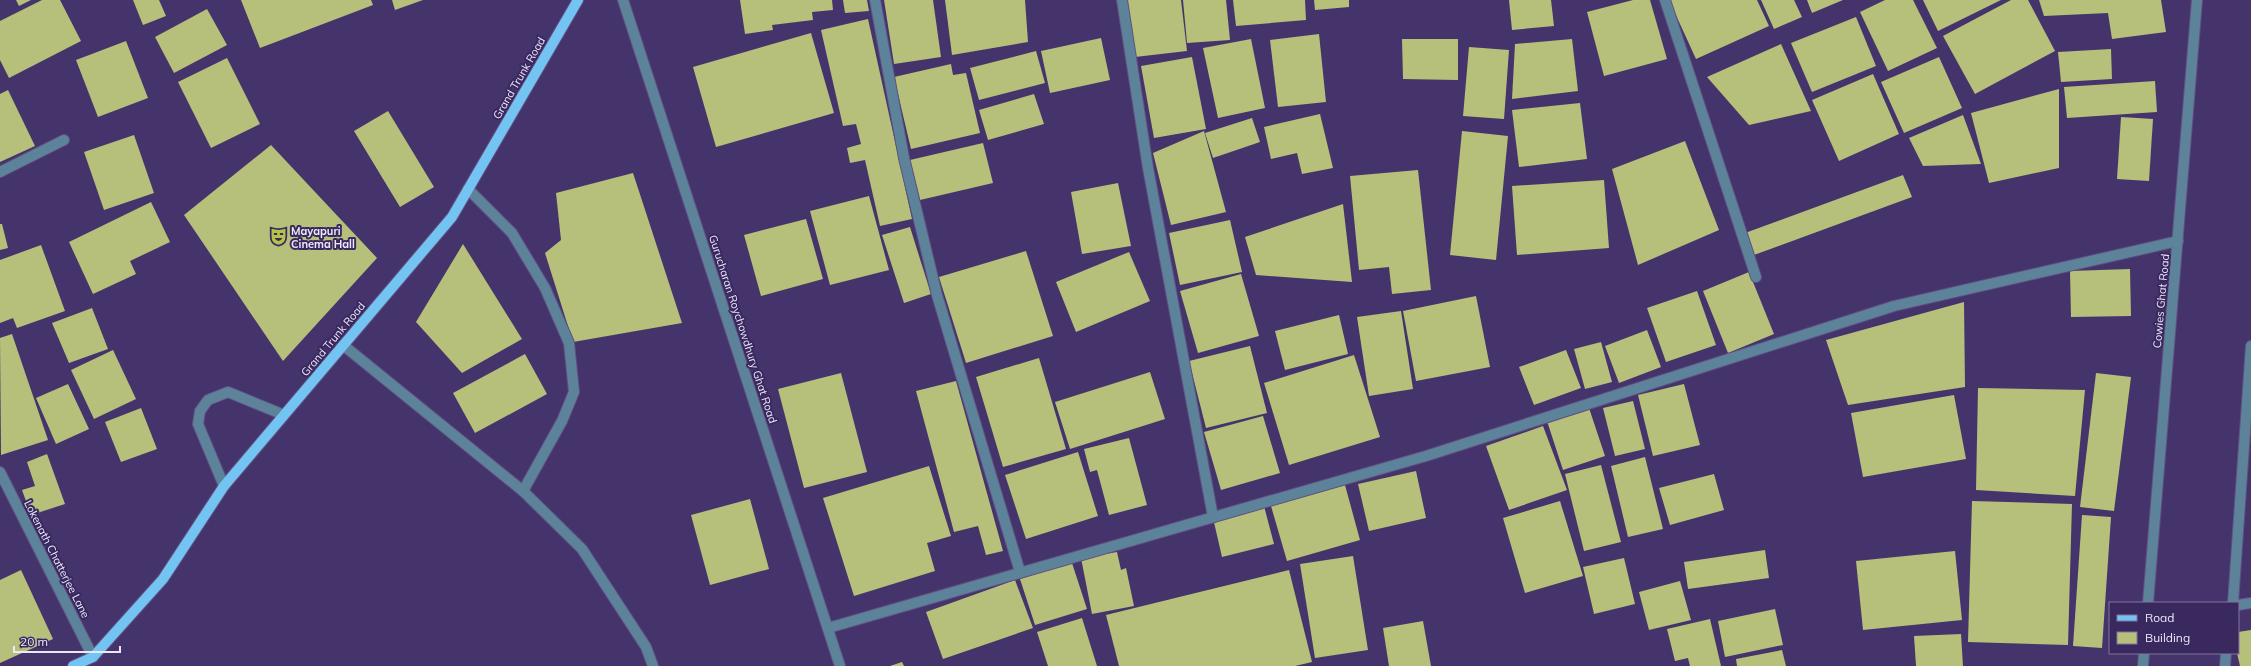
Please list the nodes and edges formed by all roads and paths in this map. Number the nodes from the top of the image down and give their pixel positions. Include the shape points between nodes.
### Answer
1 (578, 0) edge
2 (623, 0) edge
3 (875, 0) edge
4 (1122, 0) edge
5 (1665, 0) edge
6 (2197, 0) edge
7 (64, 140) dead end
8 (0, 172) edge
9 (468, 189) junction
10 (2178, 241) junction
11 (1756, 277) dead end
12 (344, 345) junction
13 (2251, 346) edge
14 (284, 415) junction
15 (0, 472) edge
16 (224, 486) junction
17 (524, 490) junction
18 (1213, 517) junction
19 (1020, 572) junction
20 (2148, 602) edge
21 (2233, 602) edge
22 (2251, 603) edge
23 (2239, 604) edge
24 (828, 628) junction
25 (2144, 654) edge
26 (2226, 654) edge
27 (93, 657) junction
28 (73, 666) edge
29 (653, 666) edge
30 (840, 666) edge
31 (2143, 666) edge
32 (2225, 666) edge

1 - 9 main road, Grand Trunk Road
2 - 24 street, Gurucharan Roychowdhury Ghat Road
3 - 19 street via 904,158 937,295
4 - 18 street via 1148,168
5 - 11 street
6 - 10 street, Cowies Ghat Road
7 - 8 street
9 - 12 main road, Grand Trunk Road via 452,217
9 - 17 street via 512,233 545,288 570,344 574,392 562,421
10 - 18 street via 1894,306 1426,456
10 - 20 street, Cowies Ghat Road
12 - 14 main road, Grand Trunk Road
12 - 17 street
13 - 21 street
14 - 16 main road, Grand Trunk Road
14 - 16 street via 228,392 208,400 200,410 198,424
15 - 27 street, Lokenath Chatterjee Lane
16 - 27 main road, Grand Trunk Road via 163,579
17 - 29 street via 582,549 646,647
18 - 19 street
19 - 24 street
22 - 23 street
24 - 30 street, Gurucharan Roychowdhury Ghat Road
25 - 31 street
26 - 32 street
27 - 28 main road, Grand Trunk Road

